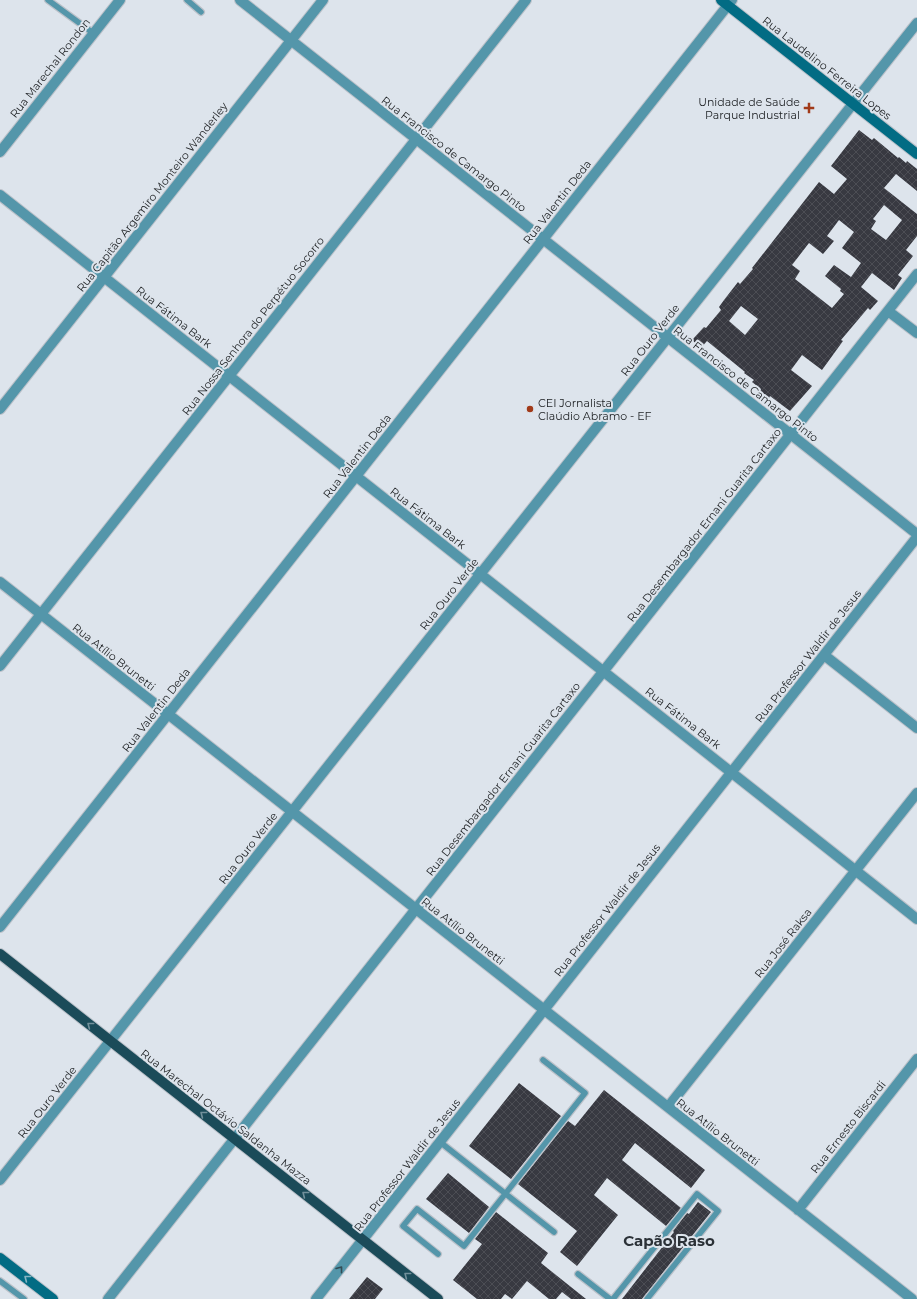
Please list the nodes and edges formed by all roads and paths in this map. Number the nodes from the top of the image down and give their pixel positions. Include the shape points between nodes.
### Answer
1 (48, 0) edge
2 (120, 0) edge
3 (187, 0) edge
4 (240, 0) edge
5 (323, 0) edge
6 (526, 0) edge
7 (727, 2) edge
8 (201, 12) dead end
9 (917, 23) edge
10 (93, 34) junction
11 (291, 41) junction
12 (853, 104) junction
13 (416, 139) junction
14 (0, 152) edge
15 (917, 154) edge
16 (0, 195) edge
17 (543, 239) junction
18 (917, 274) edge
19 (104, 278) junction
20 (888, 311) junction
21 (917, 333) edge
22 (668, 338) junction
23 (229, 376) junction
24 (0, 409) edge
25 (790, 434) junction
26 (356, 476) junction
27 (917, 536) edge
28 (480, 574) junction
29 (0, 582) edge
30 (41, 614) junction
31 (824, 654) junction
32 (0, 666) edge
33 (604, 671) junction
34 (168, 714) junction
35 (917, 728) edge
36 (731, 772) junction
37 (917, 793) edge
38 (292, 812) junction
39 (856, 870) junction
40 (416, 909) junction
41 (917, 919) edge
42 (0, 927) edge
43 (0, 954) edge
44 (544, 1010) junction
45 (110, 1041) junction
46 (917, 1059) edge
47 (543, 1060) dead end
48 (668, 1107) junction
49 (235, 1138) junction
50 (440, 1142) junction
51 (0, 1180) edge
52 (505, 1194) junction
53 (798, 1210) junction
54 (554, 1232) dead end
55 (363, 1240) junction
56 (438, 1254) dead end
57 (0, 1258) edge
58 (578, 1274) dead end
59 (0, 1280) edge
60 (24, 1299) edge
61 (53, 1299) edge
62 (108, 1299) edge
63 (316, 1299) edge
64 (438, 1299) edge
65 (611, 1299) edge
66 (647, 1299) edge
67 (912, 1299) edge

1 - 10 lane
2 - 10 street, Rua Marechal Rondon
3 - 8 lane
4 - 11 street, Rua Francisco de Camargo Pinto
5 - 11 street, Rua Capitão Argemiro Monteiro Wanderley
6 - 13 street, Rua Nossa Senhora do Perpétuo Socorro
7 - 12 street, Rua Laudelino Ferreira Lopes
7 - 17 street, Rua Valentin Deda
9 - 12 street, Rua Ouro Verde
10 - 14 street, Rua Marechal Rondon
11 - 13 street, Rua Francisco de Camargo Pinto
11 - 19 street, Rua Capitão Argemiro Monteiro Wanderley
12 - 15 street, Rua Laudelino Ferreira Lopes
12 - 22 street, Rua Ouro Verde
13 - 17 street, Rua Francisco de Camargo Pinto
13 - 23 street, Rua Nossa Senhora do Perpétuo Socorro
16 - 19 street, Rua Fátima Bark
17 - 22 street, Rua Francisco de Camargo Pinto
17 - 26 street, Rua Valentin Deda
18 - 20 street, Rua Desembargador Ernani Guarita Cartaxo
19 - 23 street, Rua Fátima Bark
19 - 24 street, Rua Capitão Argemiro Monteiro Wanderley
20 - 21 street
20 - 25 street, Rua Desembargador Ernani Guarita Cartaxo
22 - 25 street, Rua Francisco de Camargo Pinto
22 - 28 street, Rua Ouro Verde
23 - 26 street, Rua Fátima Bark
23 - 30 street, Rua Nossa Senhora do Perpétuo Socorro
25 - 27 street, Rua Francisco de Camargo Pinto
25 - 33 street, Rua Desembargador Ernani Guarita Cartaxo
26 - 28 street, Rua Fátima Bark
26 - 34 street, Rua Valentin Deda
27 - 31 street, Rua Professor Waldir de Jesus
28 - 33 street, Rua Fátima Bark
28 - 38 street, Rua Ouro Verde
29 - 30 street, Rua Atílio Brunetti
30 - 32 street, Rua Nossa Senhora do Perpétuo Socorro
30 - 34 street, Rua Atílio Brunetti
31 - 35 street
31 - 36 street, Rua Professor Waldir de Jesus
33 - 36 street, Rua Fátima Bark
33 - 40 street, Rua Desembargador Ernani Guarita Cartaxo
34 - 38 street, Rua Atílio Brunetti
34 - 42 street, Rua Valentin Deda
36 - 39 street, Rua Fátima Bark
36 - 44 street, Rua Professor Waldir de Jesus
37 - 39 street, Rua José Raksa
38 - 40 street, Rua Atílio Brunetti
38 - 45 street, Rua Ouro Verde
39 - 41 street, Rua Fátima Bark
39 - 48 street, Rua José Raksa
40 - 44 street, Rua Atílio Brunetti
40 - 49 street, Rua Desembargador Ernani Guarita Cartaxo
45 -> 43 main road, Rua Marechal Octávio Saldanha Mazza
44 - 48 street, Rua Atílio Brunetti
44 - 50 street, Rua Professor Waldir de Jesus
49 -> 45 main road, Rua Marechal Octávio Saldanha Mazza
45 - 51 street, Rua Ouro Verde
46 - 53 street, Rua Ernesto Biscardi
47 - 52 lane via 585,1094
48 - 53 street, Rua Atílio Brunetti
55 -> 49 main road, Rua Marechal Octávio Saldanha Mazza
49 - 62 street, Rua Desembargador Ernani Guarita Cartaxo
50 - 52 lane
50 - 55 street, Rua Professor Waldir de Jesus
52 - 54 lane
52 - 56 lane via 464,1246 417,1209 403,1226
53 - 67 street, Rua Atílio Brunetti
63 -> 55 street, Rua Professor Waldir de Jesus
64 -> 55 main road, Rua Marechal Octávio Saldanha Mazza
61 -> 57 street
58 - 65 lane
59 - 60 lane
65 - 66 lane via 697,1194 718,1211

